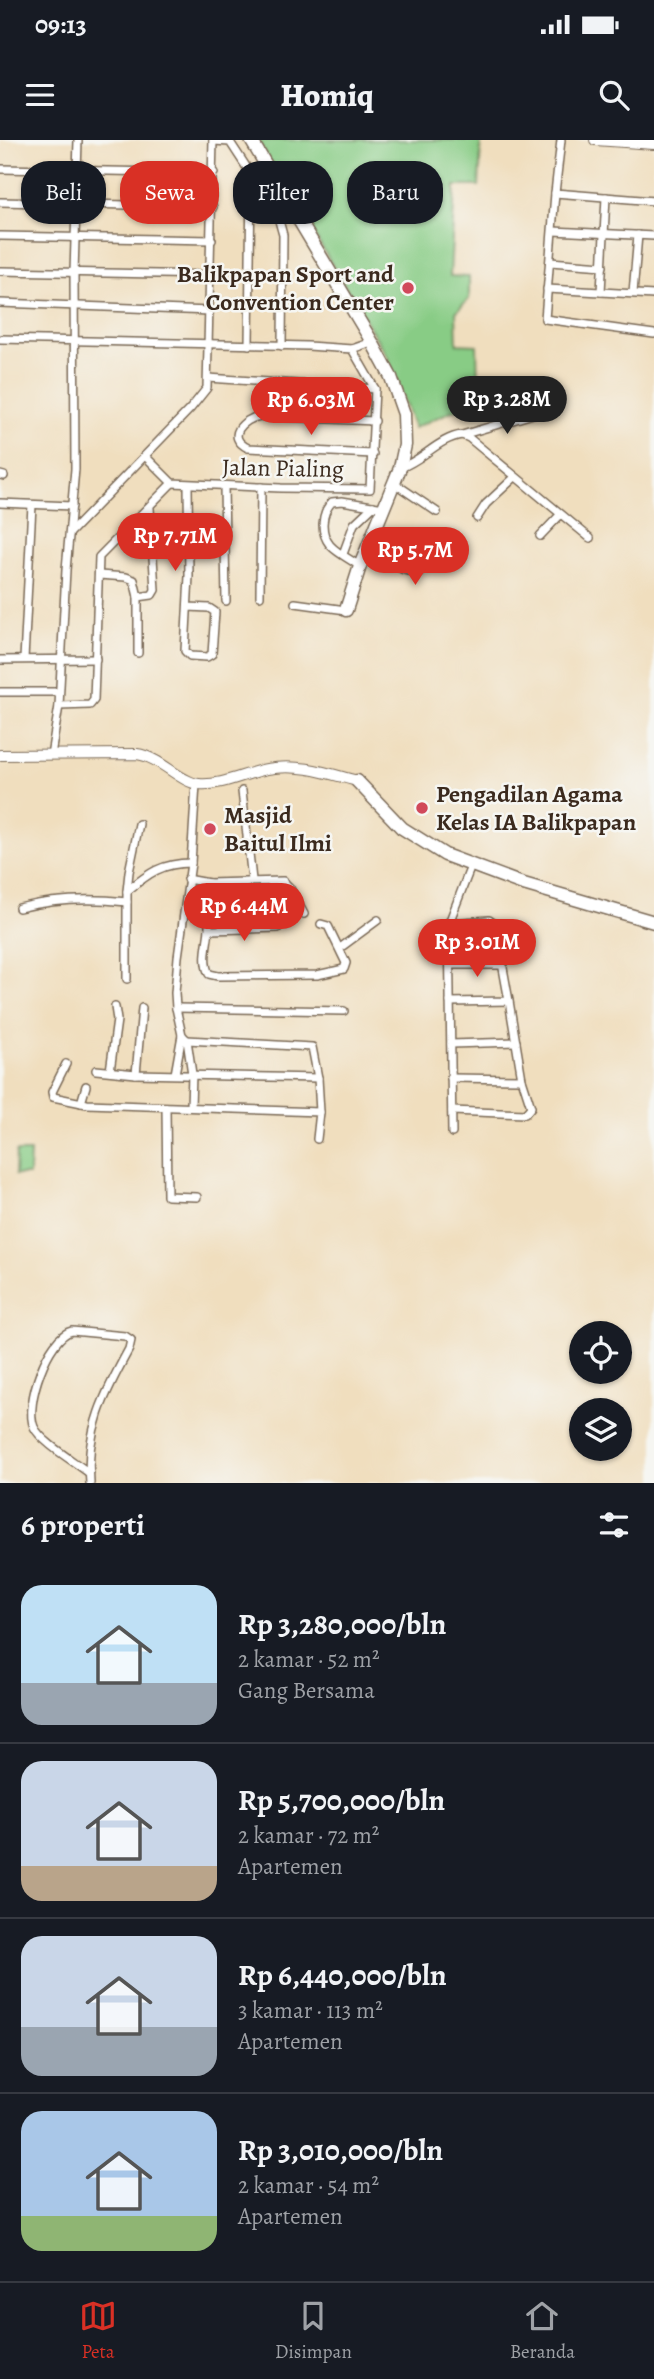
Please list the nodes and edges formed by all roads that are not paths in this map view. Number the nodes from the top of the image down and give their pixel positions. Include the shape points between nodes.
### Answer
1 (78, 140) edge
2 (251, 140) edge
3 (561, 140) edge
4 (595, 140) edge
5 (213, 141) edge
6 (654, 144) edge
7 (78, 161) edge
8 (214, 161) edge
9 (242, 161) edge
10 (0, 169) edge
11 (21, 170) edge
12 (555, 193) junction
13 (606, 197) junction
14 (654, 201) edge
15 (0, 202) edge
16 (21, 203) edge
17 (76, 224) edge
18 (212, 224) edge
19 (251, 224) edge
20 (281, 224) edge
21 (552, 231) junction
22 (605, 233) junction
23 (638, 235) junction
24 (0, 236) edge
25 (654, 236) edge
26 (75, 237) junction
27 (212, 240) junction
28 (550, 262) junction
29 (603, 266) junction
30 (0, 271) edge
31 (74, 273) junction
32 (211, 275) junction
33 (547, 289) junction
34 (601, 292) junction
35 (633, 293) junction
36 (654, 295) edge
37 (0, 303) edge
38 (75, 305) junction
39 (210, 310) junction
40 (654, 334) edge
41 (0, 339) edge
42 (76, 341) junction
43 (372, 342) junction
44 (210, 344) junction
45 (249, 345) junction
46 (282, 345) junction
47 (352, 349) junction
48 (208, 378) junction
49 (375, 389) junction
50 (543, 411) dead end
51 (374, 421) junction
52 (462, 436) junction
53 (373, 454) junction
54 (145, 456) junction
55 (400, 468) junction
56 (515, 477) junction
57 (173, 483) junction
58 (188, 485) junction
59 (224, 486) junction
60 (261, 487) junction
61 (370, 489) junction
62 (386, 499) junction
63 (0, 503) edge
64 (32, 505) junction
65 (72, 506) junction
66 (150, 508) junction
67 (436, 512) dead end
68 (560, 514) junction
69 (477, 518) dead end
70 (69, 534) junction
71 (540, 536) dead end
72 (590, 538) dead end
73 (440, 539) dead end
74 (366, 552) junction
75 (343, 554) junction
76 (360, 566) junction
77 (99, 575) junction
78 (260, 596) dead end
79 (138, 597) junction
80 (226, 601) dead end
81 (295, 603) dead end
82 (188, 607) junction
83 (346, 610) joint
84 (138, 653) dead end
85 (61, 658) junction
86 (24, 659) junction
87 (96, 659) junction
88 (0, 660) edge
89 (0, 692) edge
90 (59, 692) junction
91 (59, 706) junction
92 (0, 755) edge
93 (51, 755) junction
94 (357, 781) joint
95 (196, 784) junction
96 (242, 791) dead end
97 (139, 824) dead end
98 (191, 863) junction
99 (471, 866) junction
100 (187, 879) junction
101 (252, 880) junction
102 (209, 883) junction
103 (127, 891) junction
104 (127, 902) junction
105 (19, 908) dead end
106 (303, 914) dead end
107 (379, 920) dead end
108 (654, 922) edge
109 (449, 923) junction
110 (321, 924) dead end
111 (278, 928) dead end
112 (209, 930) junction
113 (450, 945) junction
114 (500, 945) junction
115 (340, 948) junction
116 (450, 965) junction
117 (503, 965) junction
118 (127, 979) dead end
119 (450, 1002) junction
120 (509, 1002) junction
121 (115, 1007) dead end
122 (142, 1008) dead end
123 (176, 1008) junction
124 (344, 1010) dead end
125 (185, 1037) junction
126 (516, 1042) junction
127 (451, 1044) junction
128 (66, 1064) dead end
129 (96, 1070) dead end
130 (110, 1071) junction
131 (136, 1073) junction
132 (175, 1074) junction
133 (192, 1074) junction
134 (318, 1078) junction
135 (451, 1078) junction
136 (522, 1079) junction
137 (86, 1086) dead end
138 (81, 1103) junction
139 (191, 1106) junction
140 (166, 1107) junction
141 (452, 1111) junction
142 (320, 1112) junction
143 (452, 1133) dead end
144 (317, 1139) dead end
145 (197, 1197) dead end
146 (89, 1473) junction
147 (90, 1483) edge

1 - 7 street
2 - 43 highway
3 - 12 street
4 - 6 street
5 - 8 street
5 - 9 street via 230,142
10 - 11 street
12 - 13 street
12 - 21 street
13 - 14 street
13 - 22 street
15 - 16 street
17 - 26 street
18 - 27 street
19 - 45 street
20 - 46 street
21 - 22 street
21 - 28 street
22 - 23 street
22 - 29 street
23 - 25 street
23 - 35 street
24 - 26 street
26 - 27 street
26 - 31 street
27 - 32 street
28 - 29 street
28 - 33 street
29 - 34 street
30 - 31 street
31 - 32 street
31 - 38 street
32 - 39 street
33 - 34 street
33 - 40 street via 545,318
34 - 35 street
35 - 36 street
37 - 38 street
38 - 39 street
38 - 42 street
39 - 44 street
41 - 42 street
42 - 44 street
42 - 65 street
43 - 47 street
43 - 55 highway via 404,414
44 - 45 street
44 - 48 street
45 - 46 street
46 - 47 street
47 - 49 street
48 - 49 street
48 - 54 street via 203,394
49 - 51 street, Jalan Pialing
50 - 52 street
51 - 53 street, Jalan Pialing
51 - 53 street via 260,416 238,428 240,442 248,448
52 - 55 street via 450,437
52 - 56 street
53 - 61 street, Jalan Pialing
54 - 57 street
54 - 70 street
55 - 62 highway
56 - 68 street
56 - 69 street
57 - 58 street, Jalan Pialing
57 - 66 street
58 - 59 street, Jalan Pialing
58 - 82 street
59 - 60 street, Jalan Pialing
59 - 80 street
60 - 61 street, Jalan Pialing
60 - 78 street
61 - 62 street
62 - 67 street
62 - 74 highway
62 - 75 street via 354,524
62 - 75 street via 332,502 327,507 323,526 327,538
63 - 64 street
64 - 65 street
64 - 86 street
65 - 70 street
66 - 77 street via 99,557
66 - 79 street via 155,590
68 - 71 street
68 - 72 street
70 - 85 street
73 - 74 street via 419,573
74 - 76 highway
75 - 76 street
76 - 83 highway
77 - 79 street via 131,578
77 - 87 street
79 - 84 street
81 - 83 street
82 - 82 street via 215,612 212,654 207,657 185,651
85 - 86 street
85 - 87 street
85 - 90 street
86 - 88 street
87 - 91 street via 93,703
89 - 90 street
90 - 91 street
91 - 93 street
92 - 93 street
93 - 95 street via 144,755
94 - 95 street via 290,766
94 - 99 highway via 412,836
95 - 98 street
96 - 101 street
97 - 103 street
98 - 100 street
98 - 103 street via 159,868
99 - 108 highway
99 - 109 street
100 - 102 street
100 - 123 street
101 - 102 street
101 - 106 street via 283,881
102 - 112 street
103 - 104 street
104 - 105 street via 88,898
104 - 118 street
107 - 115 street
109 - 113 street
109 - 114 street via 493,921
110 - 115 street via 328,926
111 - 112 street
112 - 115 street via 206,970 218,976 329,973 346,966
113 - 114 street
113 - 116 street
114 - 117 street
116 - 117 street
116 - 119 street
117 - 120 street
119 - 120 street
119 - 127 street
120 - 126 street
121 - 130 street
122 - 131 street
123 - 124 street
123 - 125 street
125 - 132 street
125 - 133 street
125 - 134 street via 310,1046
126 - 127 street
126 - 136 street
127 - 135 street
128 - 138 street via 52,1095
129 - 130 street
130 - 131 street
131 - 132 street
132 - 133 street
133 - 134 street
133 - 139 street
134 - 142 street
135 - 136 street
135 - 141 street
136 - 141 street via 531,1107 526,1114
137 - 138 street
138 - 140 street
139 - 140 street
139 - 142 street
140 - 145 street via 167,1196
141 - 143 street
142 - 144 street
146 - 146 street via 92,1435 103,1397 131,1340 72,1331 53,1346 34,1390 33,1425 39,1435
146 - 147 street

